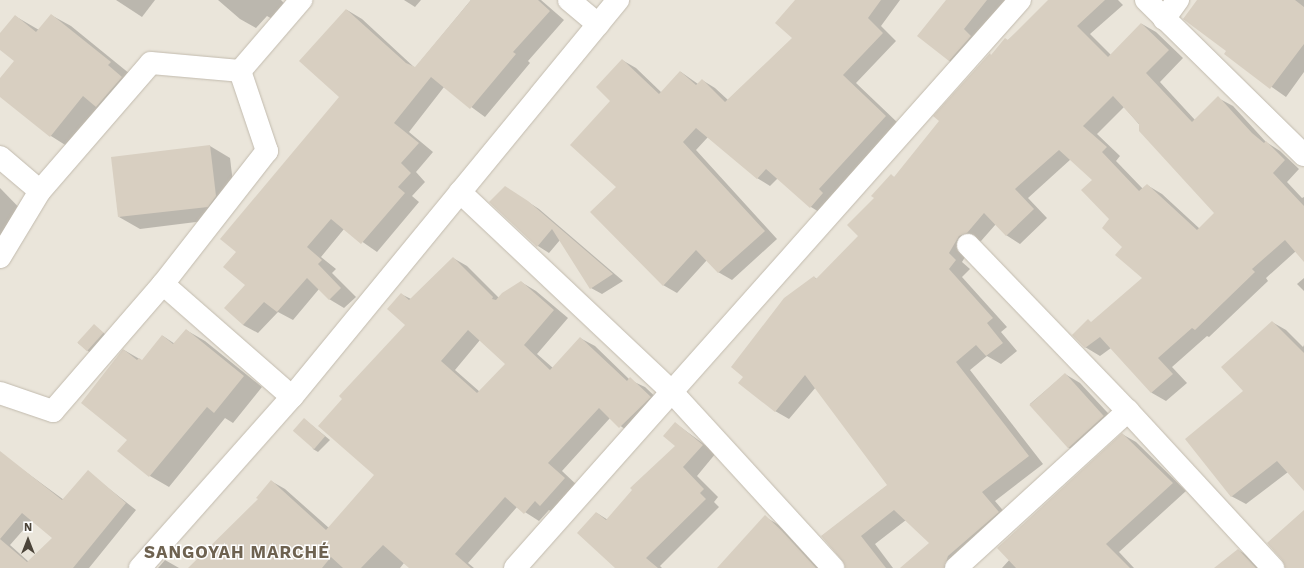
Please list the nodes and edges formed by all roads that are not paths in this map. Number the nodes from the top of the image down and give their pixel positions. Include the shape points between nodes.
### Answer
1 (301, 0) edge
2 (570, 0) edge
3 (618, 0) edge
4 (1020, 0) edge
5 (1146, 0) edge
6 (1178, 0) edge
7 (1164, 19) junction
8 (598, 24) junction
9 (240, 71) junction
10 (1304, 155) edge
11 (0, 157) edge
12 (40, 191) junction
13 (460, 192) junction
14 (968, 245) dead end
15 (0, 257) edge
16 (164, 284) junction
17 (671, 391) junction
18 (0, 393) edge
19 (292, 397) junction
20 (1128, 411) junction
21 (140, 568) edge
22 (515, 568) edge
23 (833, 568) edge
24 (956, 568) edge
25 (1273, 568) edge

1 - 9 street
2 - 8 street
3 - 8 street
4 - 17 street
5 - 7 street
6 - 7 street
7 - 10 street
8 - 13 street
9 - 12 street via 151,63
9 - 16 street via 267,151
11 - 12 street
12 - 15 street
13 - 17 street
13 - 19 street
14 - 20 street
16 - 18 street via 53,411
16 - 19 street
17 - 22 street
17 - 23 street
19 - 21 street
20 - 24 street
20 - 25 street

